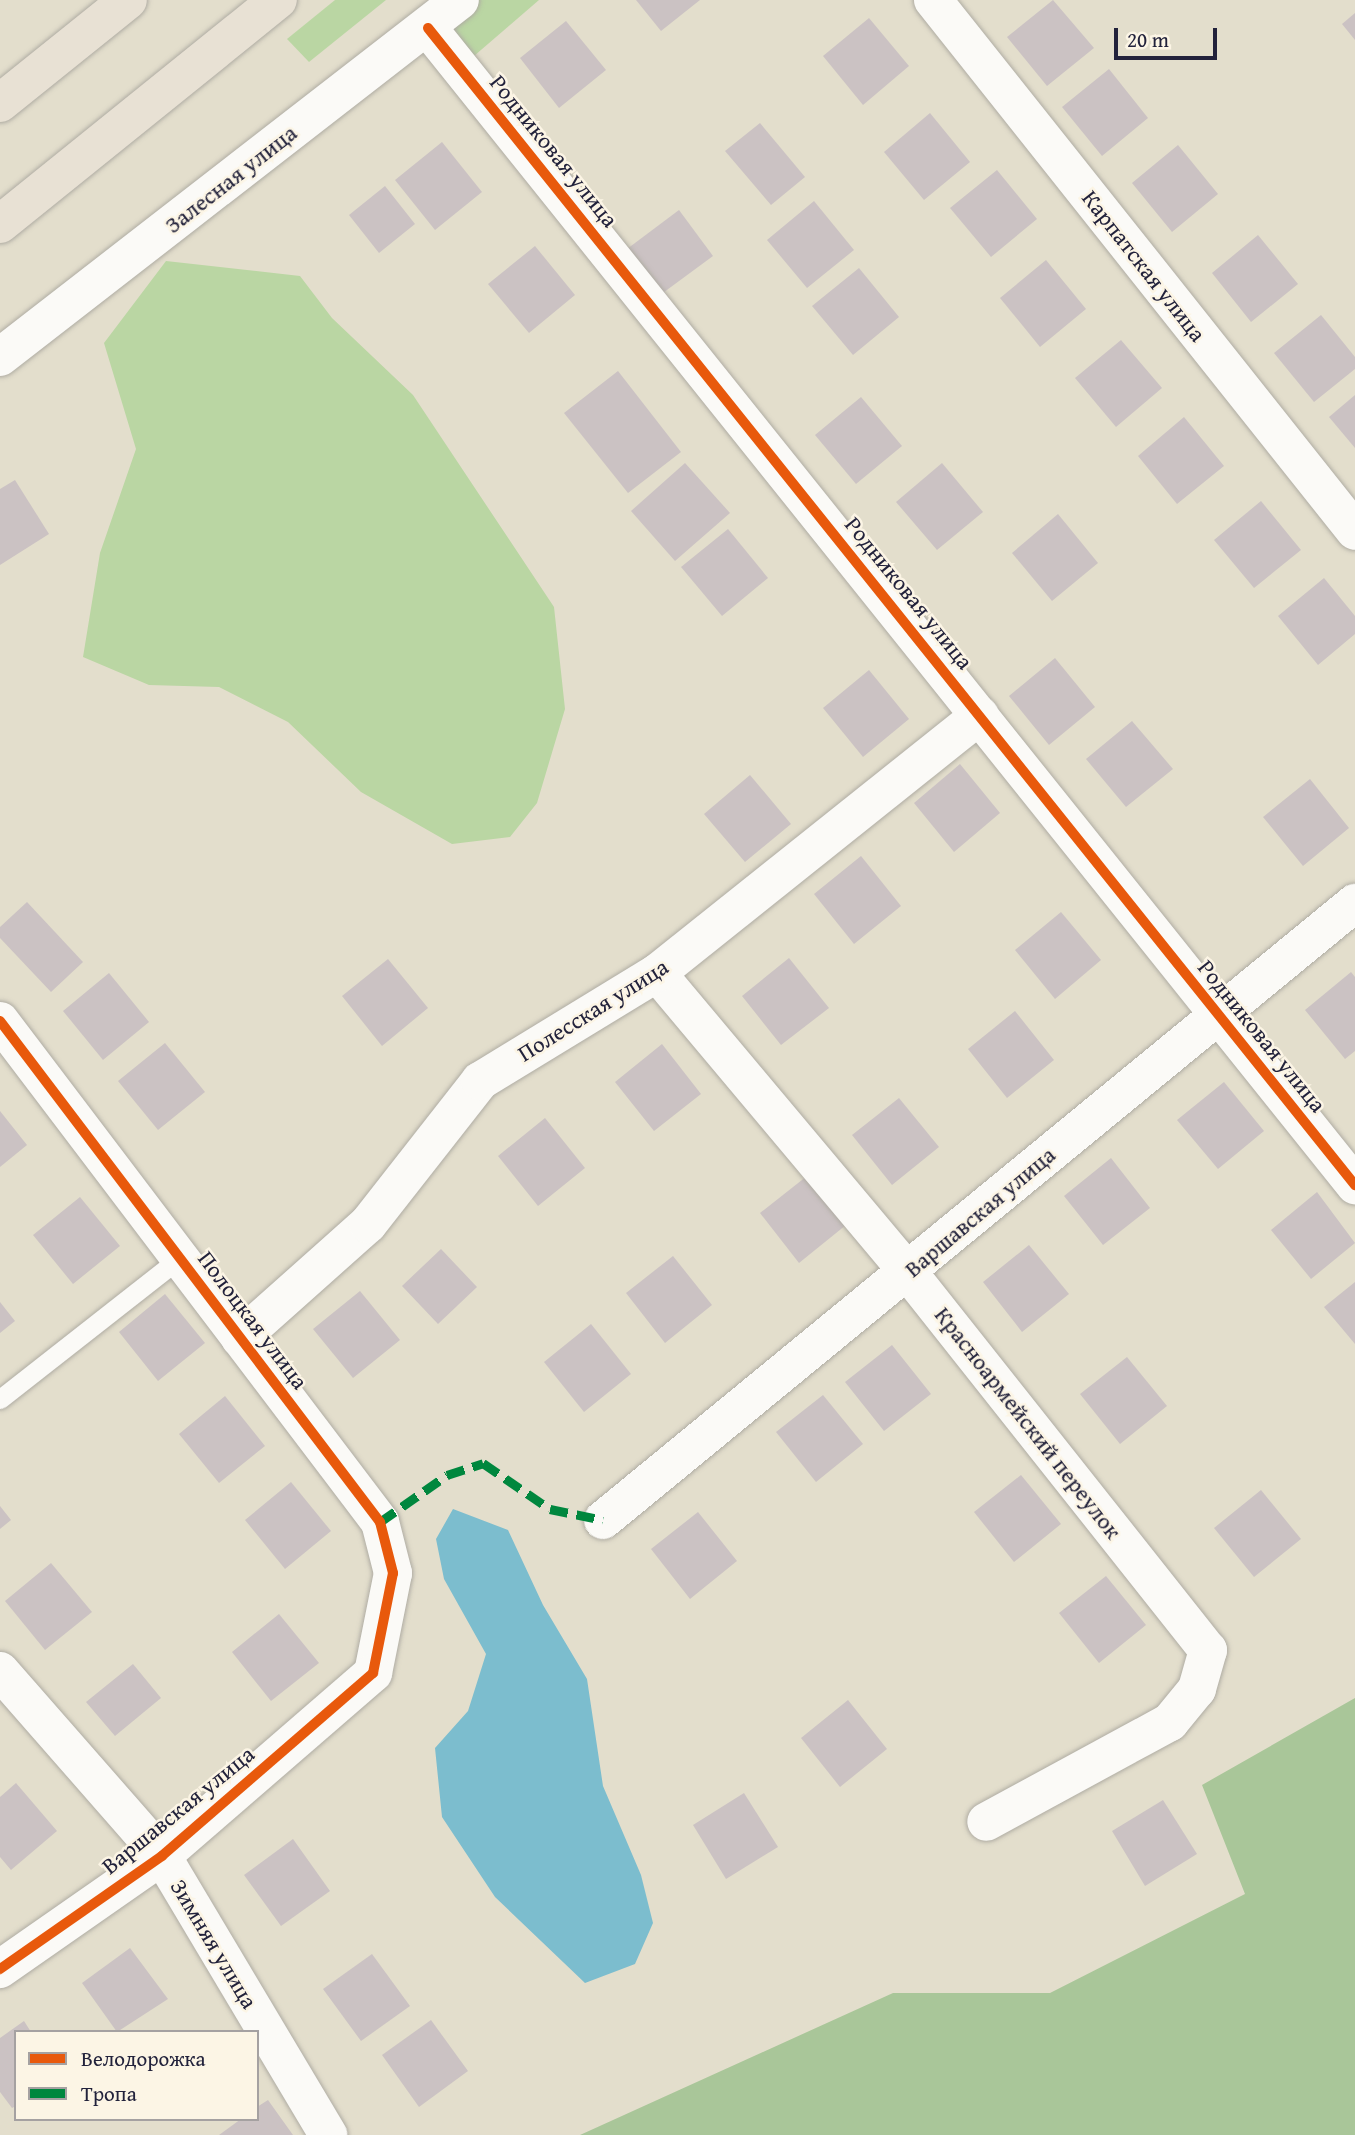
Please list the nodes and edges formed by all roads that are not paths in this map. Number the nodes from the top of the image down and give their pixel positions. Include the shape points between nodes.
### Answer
1 (128, 0) edge
2 (278, 0) edge
3 (460, 0) edge
4 (933, 0) edge
5 (428, 28) junction
6 (0, 103) edge
7 (0, 224) edge
8 (0, 357) edge
9 (1355, 531) edge
10 (980, 715) junction
11 (1355, 904) edge
12 (657, 973) junction
13 (1217, 1014) junction
14 (0, 1021) edge
15 (1355, 1185) edge
16 (180, 1258) junction
17 (908, 1272) junction
18 (240, 1338) junction
19 (0, 1399) edge
20 (603, 1520) dead end
21 (0, 1671) edge
22 (373, 1673) joint
23 (986, 1822) dead end
24 (162, 1856) junction
25 (0, 1969) edge
26 (328, 2135) edge

1 - 6 main road
2 - 7 main road
3 - 5 street, Залесная улица
4 - 9 street, Карпатская улица
5 - 8 street, Залесная улица
5 - 10 street, Родниковая улица
10 - 12 street, Полесская улица
10 - 13 street, Родниковая улица
11 - 13 street, Варшавская улица
12 - 17 street, Красноармейский переулок
12 - 18 street, Полесская улица via 480,1081 368,1224
13 - 15 street, Родниковая улица
13 - 17 street, Варшавская улица
14 - 16 street, Полоцкая улица
16 - 18 street, Полоцкая улица
16 - 19 lane
17 - 20 street, Варшавская улица
17 - 23 street, Красноармейский переулок via 1208,1650 1197,1689 1170,1722
18 - 22 street, Полоцкая улица via 380,1522 393,1573
21 - 24 street, Зимняя улица
22 - 24 street, Варшавская улица
24 - 25 street, Варшавская улица
24 - 26 street, Зимняя улица

